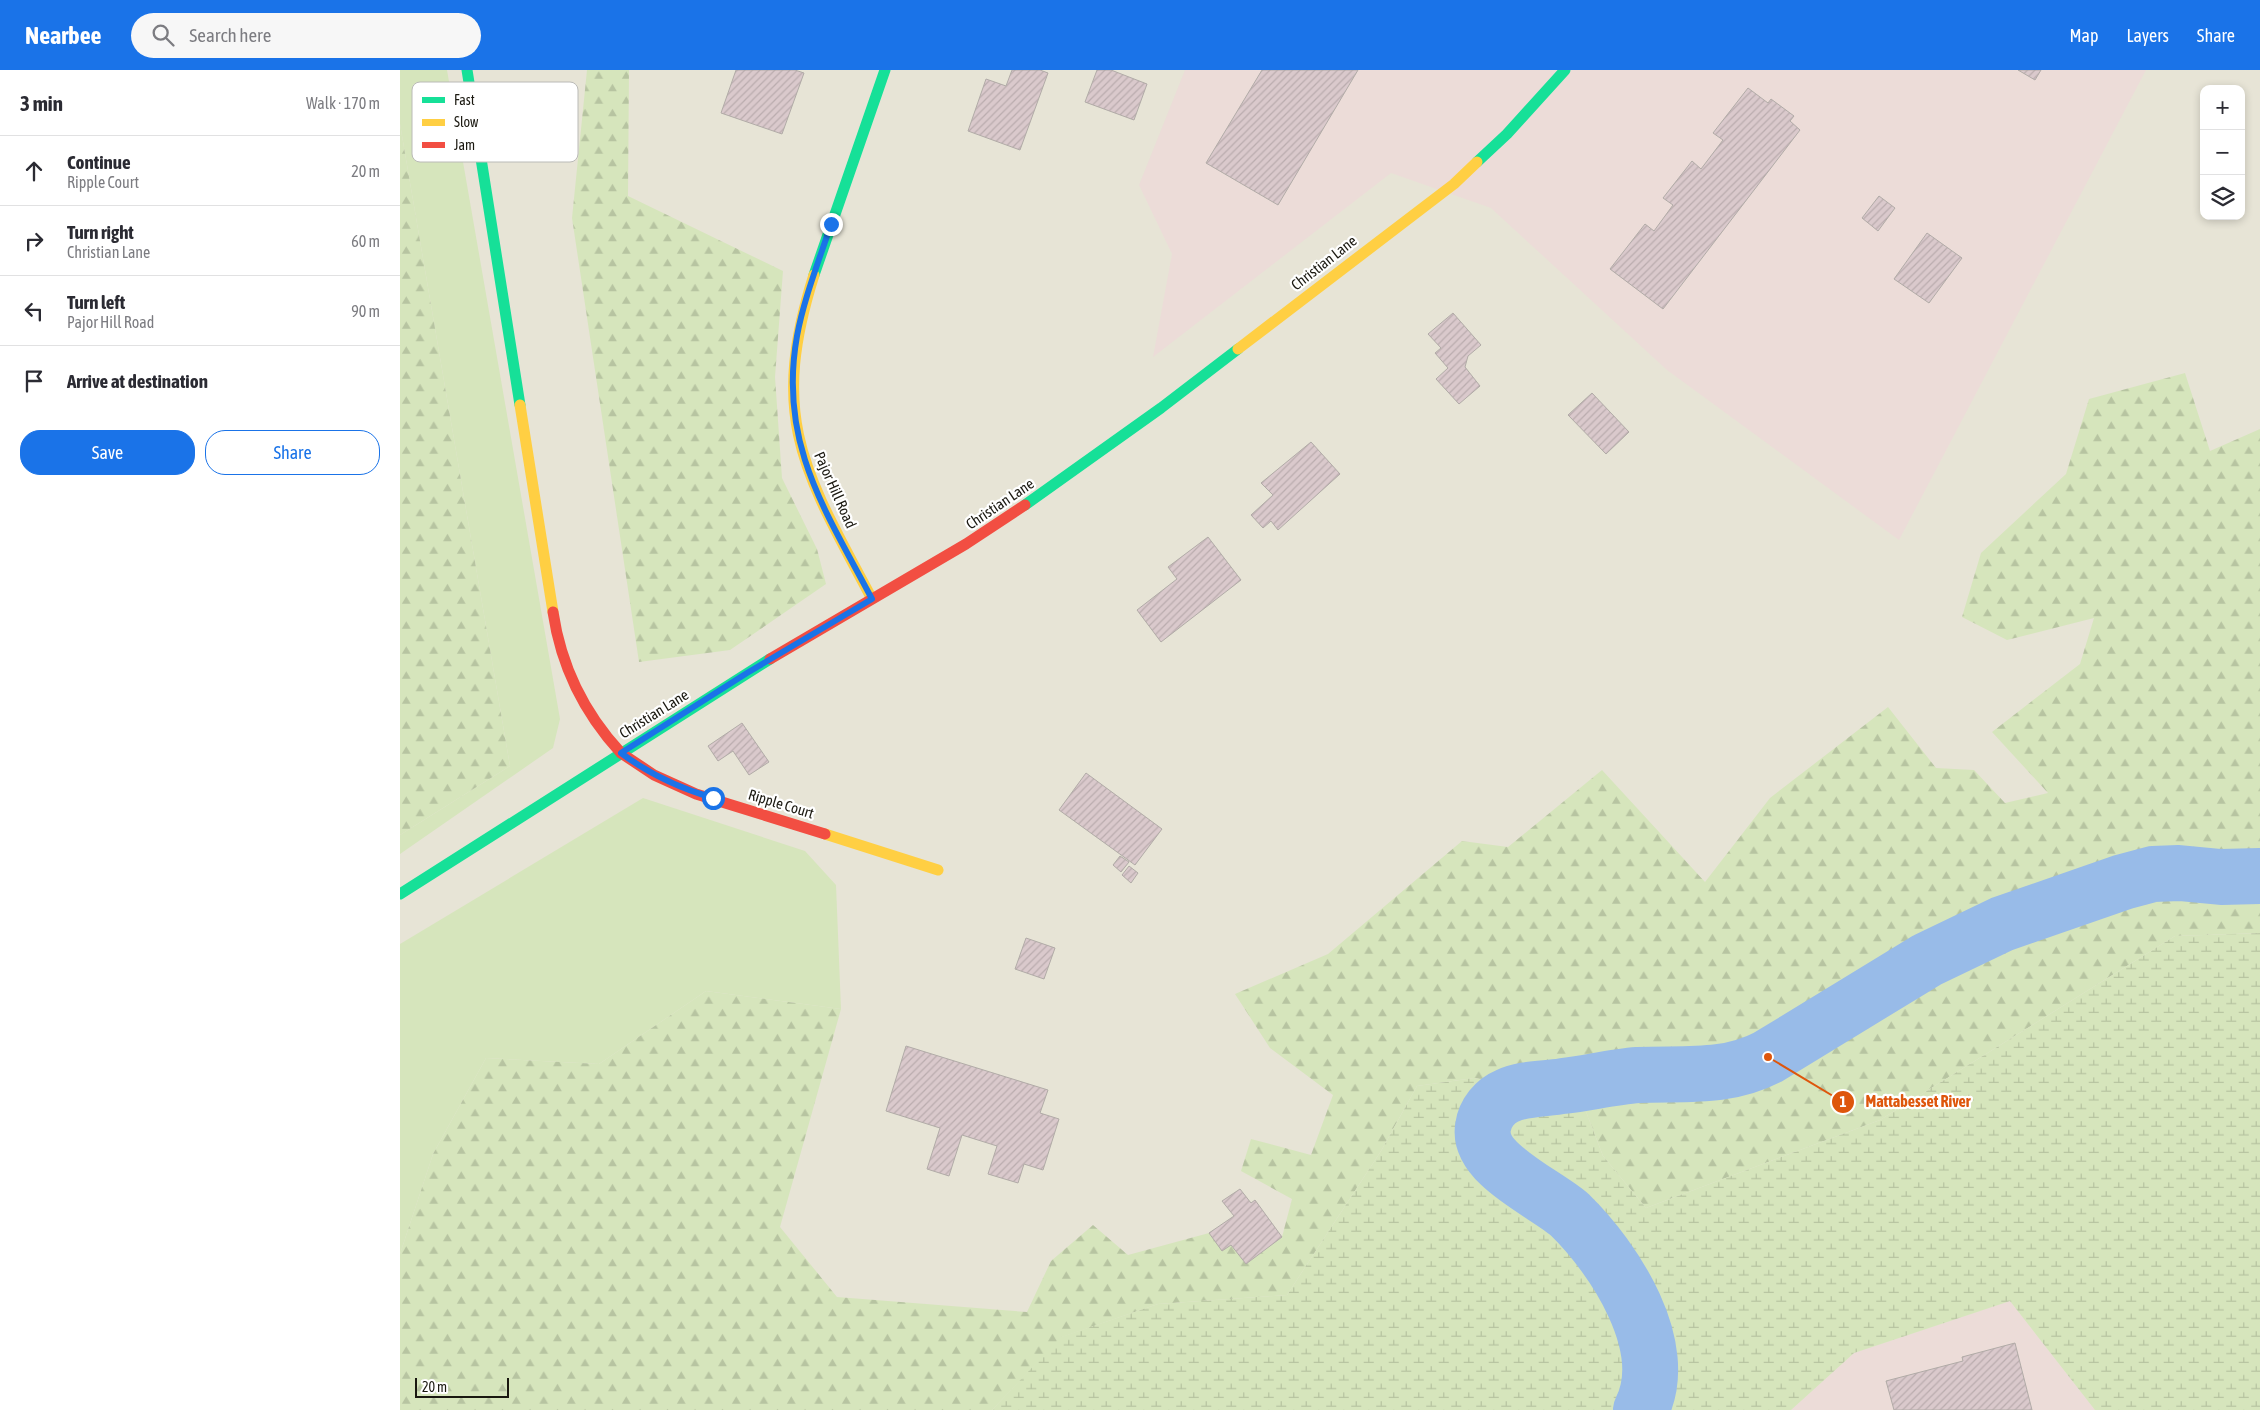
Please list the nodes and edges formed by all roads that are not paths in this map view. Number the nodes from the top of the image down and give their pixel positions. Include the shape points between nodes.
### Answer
1 (885, 70) edge
2 (1565, 70) edge
3 (482, 162) edge
4 (872, 599) junction
5 (621, 753) junction
6 (938, 870) dead end
7 (400, 894) edge

1 - 4 main road, Pajor Hill Road via 807,296 797,336 792,381 794,420 804,463
2 - 4 main road, Christian Lane via 1507,134 1454,184 1161,408 999,523
3 - 5 main road, Ripple Court via 555,626 575,691 593,722
4 - 5 main road, Christian Lane
5 - 6 main road, Ripple Court via 654,775 696,794
5 - 7 main road, Christian Lane

